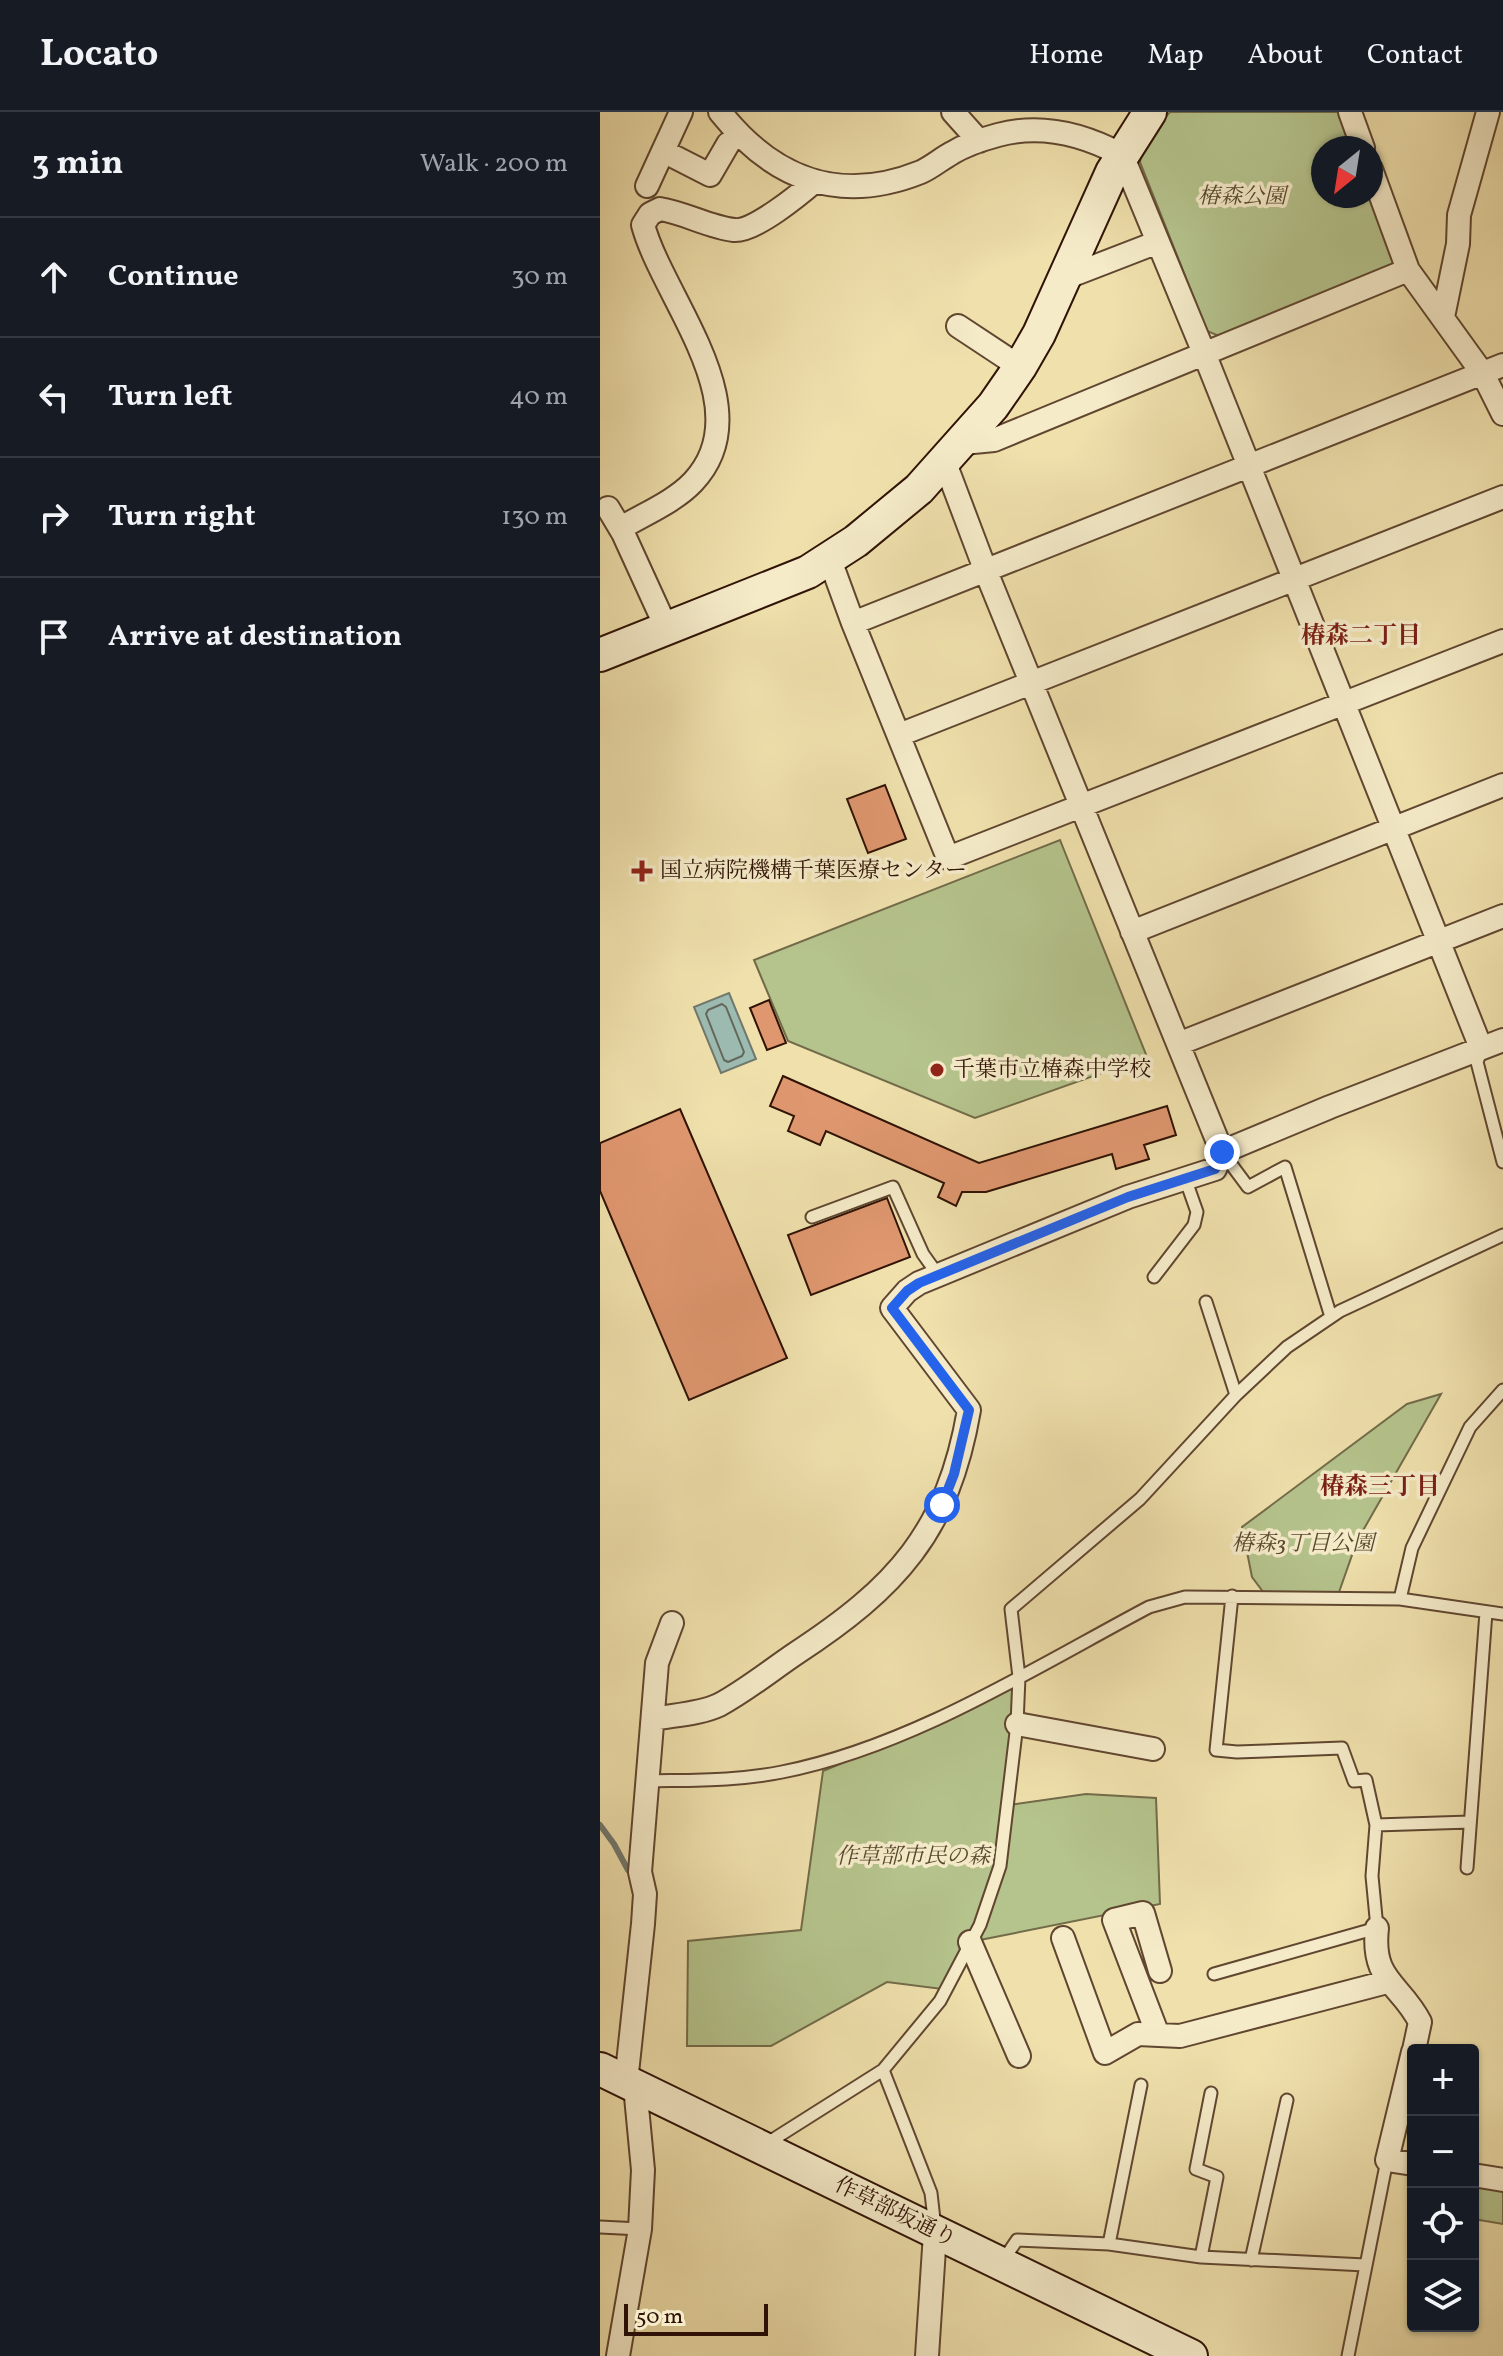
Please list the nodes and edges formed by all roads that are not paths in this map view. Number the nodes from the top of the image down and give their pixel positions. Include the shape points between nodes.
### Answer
1 (681, 112) edge
2 (720, 112) edge
3 (953, 112) edge
4 (1150, 112) edge
5 (1350, 112) edge
6 (1488, 112) edge
7 (1359, 136) edge
8 (979, 141) junction
9 (728, 144) dead end
10 (663, 151) junction
11 (1122, 155) junction
12 (815, 181) junction
13 (647, 186) dead end
14 (1383, 202) edge
15 (1158, 242) junction
16 (1408, 270) junction
17 (1065, 278) junction
18 (1443, 317) junction
19 (958, 326) dead end
20 (1204, 353) junction
21 (1020, 367) junction
22 (1493, 370) edge
23 (1503, 414) edge
24 (954, 453) junction
25 (1249, 466) junction
26 (1503, 497) edge
27 (603, 504) edge
28 (621, 528) junction
29 (830, 560) junction
30 (985, 569) junction
31 (1294, 580) junction
32 (853, 623) junction
33 (666, 627) junction
34 (1503, 641) edge
35 (600, 655) edge
36 (1031, 682) junction
37 (1343, 704) junction
38 (899, 735) junction
39 (1503, 785) edge
40 (1081, 805) junction
41 (1393, 829) junction
42 (1503, 916) edge
43 (1132, 932) junction
44 (1439, 942) junction
45 (1503, 1040) edge
46 (1178, 1044) junction
47 (1481, 1048) junction
48 (1222, 1152) junction
49 (1503, 1162) edge
50 (1185, 1178) junction
51 (812, 1217) dead end
52 (1503, 1235) edge
53 (938, 1275) junction
54 (1154, 1277) dead end
55 (1206, 1302) dead end
56 (1331, 1317) junction
57 (1503, 1390) edge
58 (1236, 1395) junction
59 (1232, 1596) junction
60 (1400, 1599) junction
61 (1486, 1612) junction
62 (1503, 1614) edge
63 (672, 1623) dead end
64 (1019, 1677) junction
65 (653, 1719) junction
66 (1017, 1724) junction
67 (1153, 1749) dead end
68 (648, 1781) junction
69 (1470, 1822) junction
70 (1376, 1825) junction
71 (1467, 1868) dead end
72 (1377, 1928) junction
73 (1063, 1938) dead end
74 (970, 1942) junction
75 (1160, 1971) dead end
76 (1214, 1974) dead end
77 (1387, 1982) junction
78 (1158, 2035) junction
79 (1415, 2044) edge
80 (1019, 2056) dead end
81 (883, 2070) junction
82 (1407, 2076) edge
83 (621, 2079) edge
84 (1141, 2085) dead end
85 (1211, 2093) dead end
86 (1287, 2100) dead end
87 (760, 2147) junction
88 (1387, 2160) junction
89 (1407, 2163) edge
90 (1479, 2176) edge
91 (1503, 2180) edge
92 (600, 2227) edge
93 (640, 2229) junction
94 (935, 2233) junction
95 (1109, 2244) junction
96 (1201, 2257) junction
97 (1251, 2260) junction
98 (1001, 2263) junction
99 (1365, 2265) junction
100 (618, 2356) edge
101 (927, 2356) edge
102 (1191, 2356) edge
103 (1348, 2356) edge

1 - 10 street
2 - 12 street via 767,160
3 - 8 street
4 - 11 street
5 - 7 street
6 - 18 street via 1459,215
8 - 11 street via 1036,129 1095,140
8 - 12 street via 902,179 835,187
9 - 10 street via 710,175
10 - 13 street
11 - 15 street
11 - 17 street
12 - 28 street via 765,219 737,231 660,209 643,225 703,352 717,433 692,484
14 - 16 street
15 - 17 street
15 - 20 street
16 - 18 street
16 - 20 street
17 - 21 street
18 - 22 street
19 - 21 street
20 - 24 street
20 - 25 street
21 - 24 street
22 - 23 street
22 - 25 street
24 - 29 street via 919,489
24 - 30 street
25 - 30 street
25 - 31 street
26 - 31 street
27 - 28 street
28 - 33 street
29 - 32 street
29 - 33 street
30 - 32 street
30 - 36 street
31 - 36 street
31 - 37 street
32 - 38 street
33 - 35 street
34 - 37 street
36 - 38 street
36 - 40 street
37 - 40 street
37 - 41 street
38 - 40 street via 948,858
39 - 41 street
40 - 43 street
41 - 43 street
41 - 44 street
42 - 44 street
43 - 46 street
44 - 46 street
44 - 47 street
45 - 47 street
46 - 48 street
47 - 48 street
47 - 49 lane via 1477,1062
48 - 50 street via 1215,1169
48 - 56 lane via 1248,1187 1285,1167
50 - 53 street
50 - 54 lane via 1197,1212 1194,1225
51 - 53 lane via 893,1187
52 - 56 lane
53 - 65 street via 907,1291 892,1308 969,1410 954,1474 923,1536 901,1570 844,1622 716,1706
55 - 58 lane
56 - 58 lane via 1287,1347
57 - 60 lane via 1470,1427 1412,1548
58 - 64 lane via 1140,1499 1011,1609
59 - 60 lane
59 - 64 lane via 1185,1597 1149,1607
59 - 70 lane via 1216,1750 1342,1748 1354,1781 1366,1780
60 - 61 lane
61 - 62 lane
61 - 69 lane
63 - 65 street via 657,1663
64 - 66 lane
64 - 68 lane via 915,1729 814,1764 734,1779
65 - 68 street
66 - 67 street
66 - 74 lane via 1000,1866
68 - 83 street via 640,1872 643,1924
69 - 70 lane
69 - 71 lane
70 - 72 lane via 1372,1876
72 - 76 lane
72 - 77 street via 1379,1962
73 - 78 street via 1105,2053 1138,2034
74 - 80 street
74 - 81 lane via 940,2001
75 - 78 street via 1143,1913 1114,1920
77 - 78 street via 1180,2036
77 - 79 street via 1420,2022
81 - 87 lane
81 - 94 lane via 931,2193
82 - 88 street
83 - 87 street, 作草部坂通り
83 - 93 street via 643,2170
84 - 95 lane
85 - 96 lane via 1196,2169 1217,2177
86 - 97 lane
87 - 94 street, 作草部坂通り
88 - 89 street
88 - 99 lane
90 - 91 street
92 - 93 lane
93 - 100 street
94 - 98 street, 作草部坂通り
94 - 101 street
95 - 96 lane
95 - 98 lane via 1017,2240
96 - 97 lane
97 - 99 lane
98 - 102 street, 作草部坂通り
99 - 103 lane

